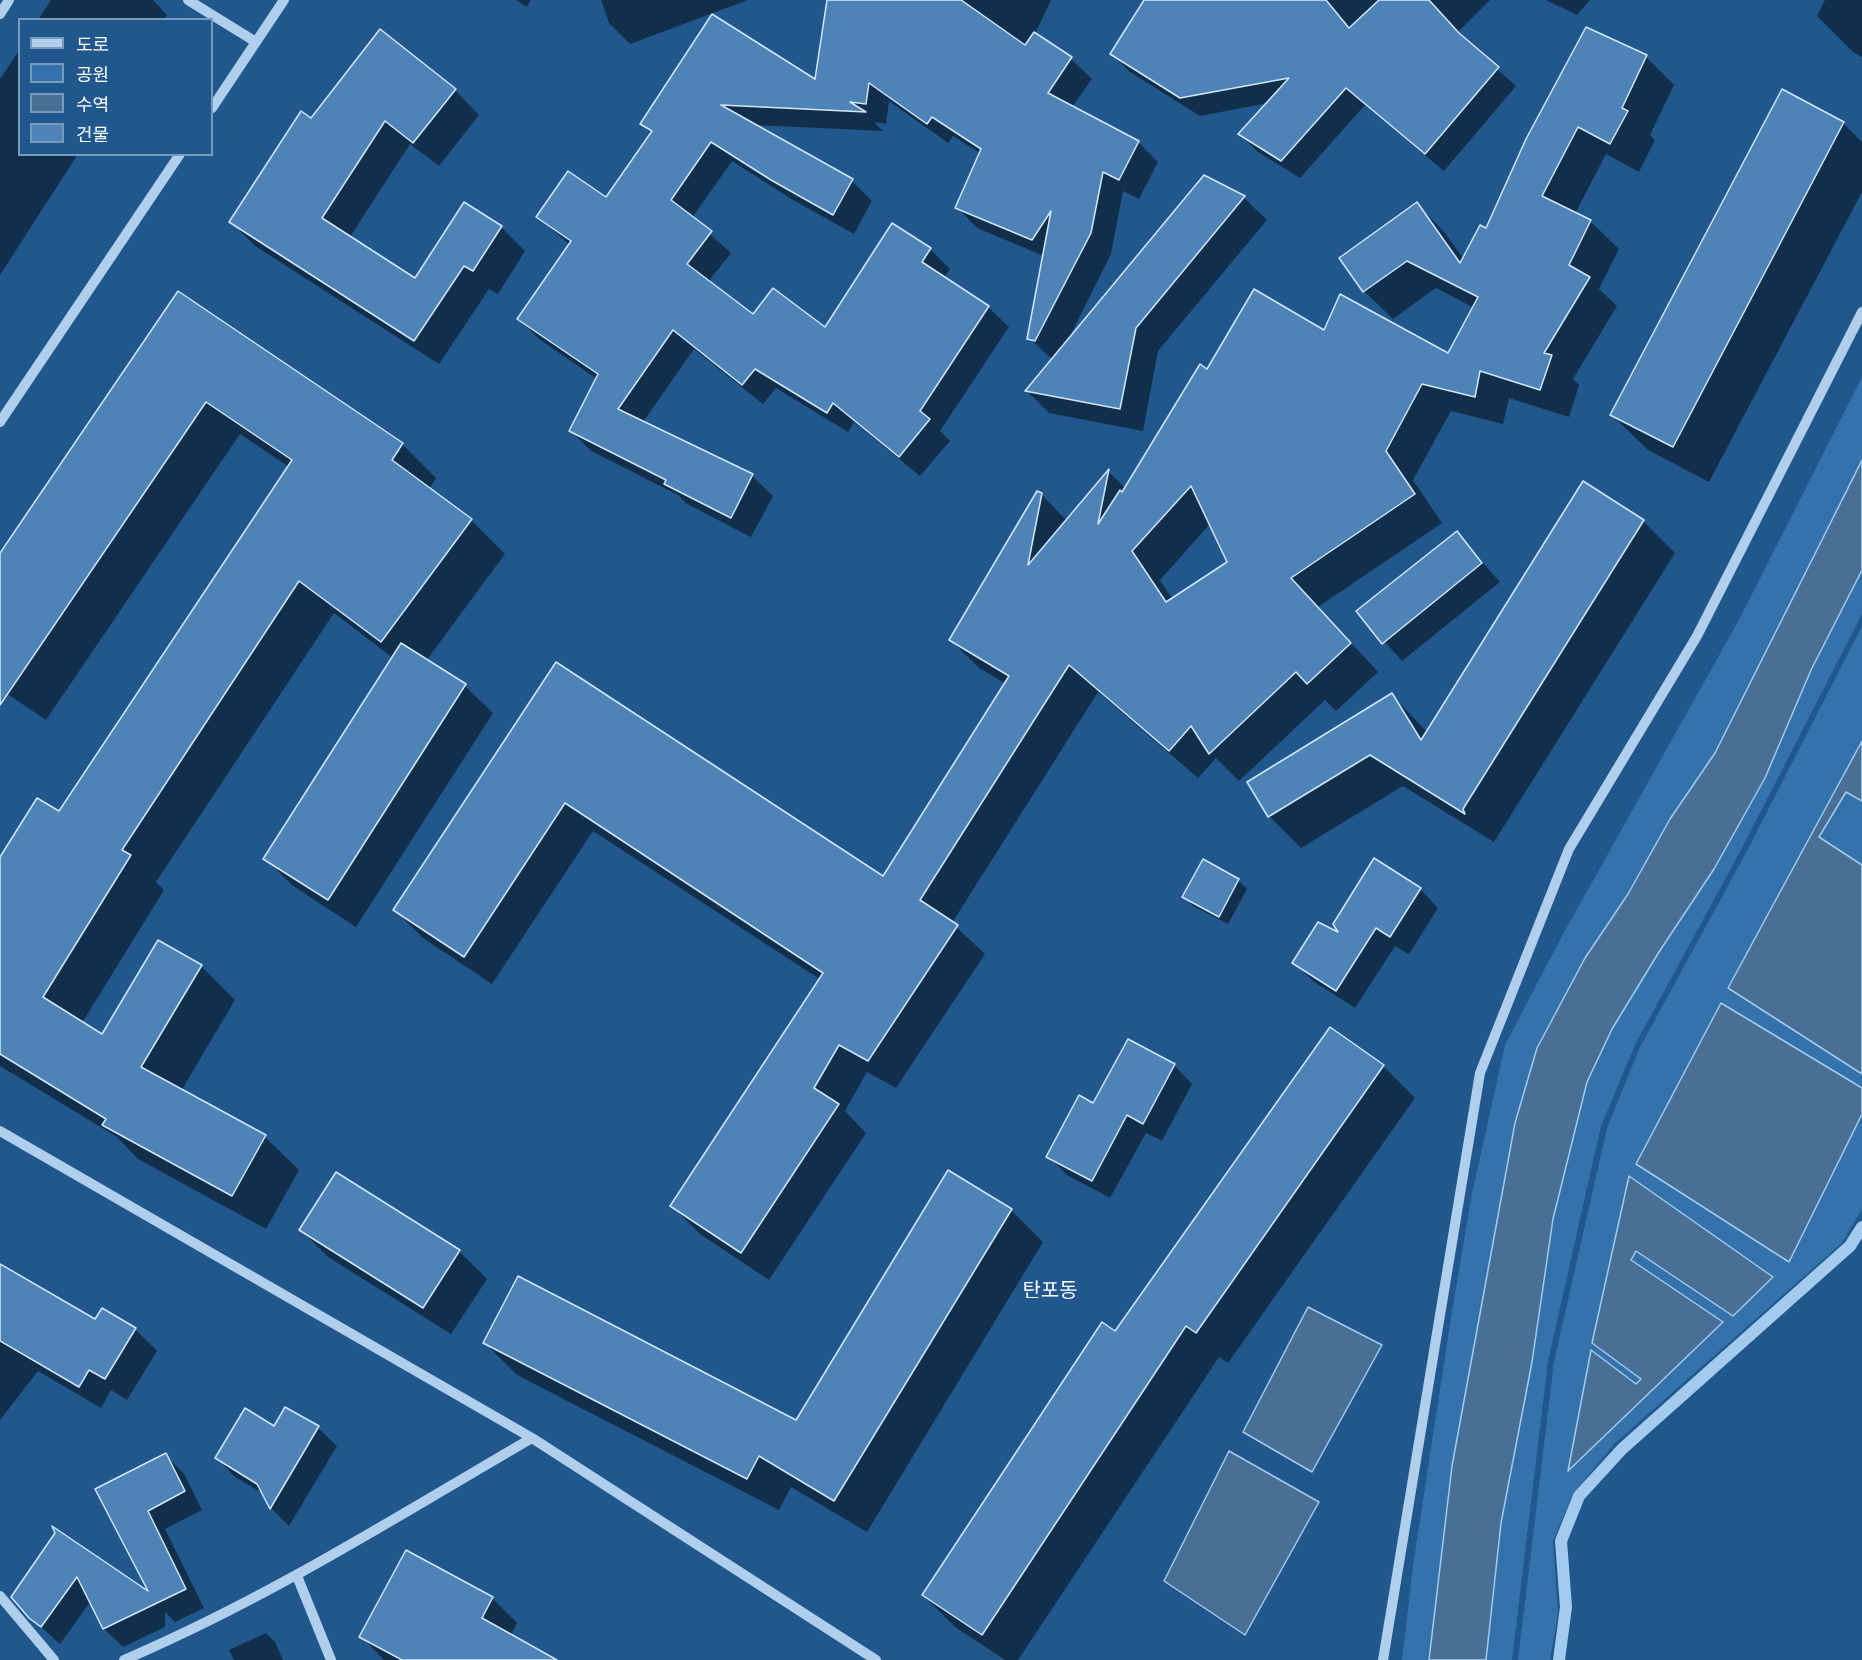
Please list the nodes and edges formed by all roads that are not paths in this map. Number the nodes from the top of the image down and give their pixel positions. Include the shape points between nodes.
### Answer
1 (9, 0) edge
2 (188, 0) edge
3 (284, 0) edge
4 (0, 14) edge
5 (256, 42) junction
6 (213, 106) edge
7 (179, 156) edge
8 (1862, 312) edge
9 (0, 422) edge
10 (0, 1131) edge
11 (532, 1438) junction
12 (297, 1576) junction
13 (0, 1596) edge
14 (54, 1660) edge
15 (124, 1660) edge
16 (331, 1660) edge
17 (876, 1660) edge
18 (1383, 1660) edge

1 - 4 street
2 - 5 street
3 - 5 street
5 - 6 street
7 - 9 street
8 - 18 street via 1698,636 1569,849 1480,1073
10 - 11 street
11 - 12 street
11 - 17 street
12 - 15 street
12 - 16 street
13 - 14 street

